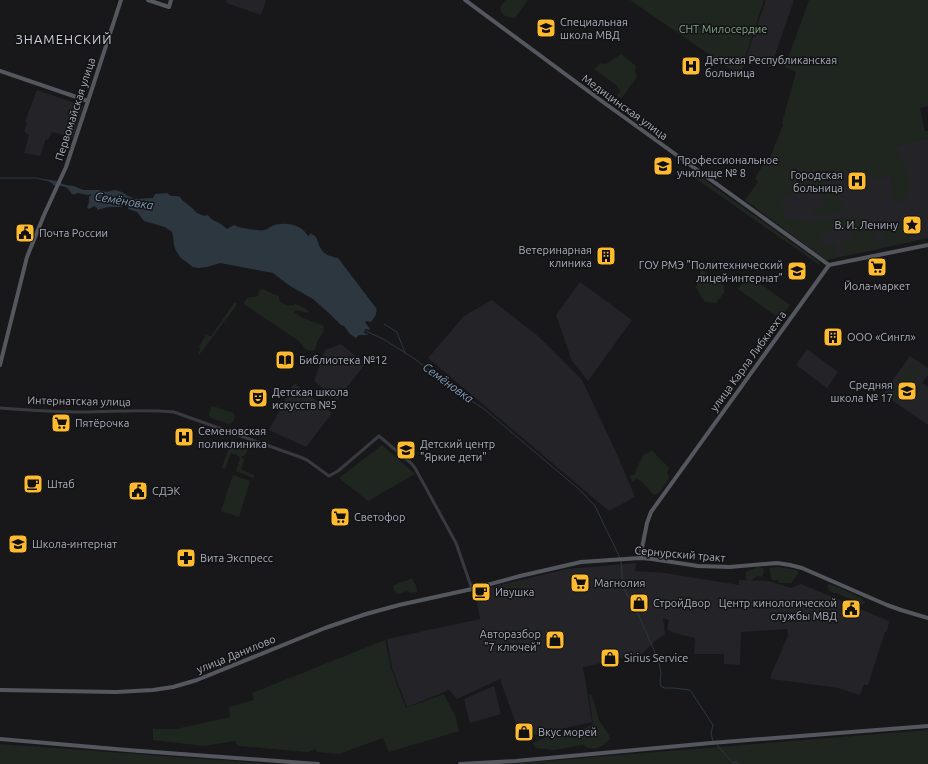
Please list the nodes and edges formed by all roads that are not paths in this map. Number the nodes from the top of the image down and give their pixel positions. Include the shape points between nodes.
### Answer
1 (121, 0) edge
2 (148, 0) edge
3 (171, 0) edge
4 (465, 0) edge
5 (0, 71) edge
6 (88, 101) junction
7 (928, 245) edge
8 (829, 265) junction
9 (0, 366) edge
10 (0, 408) edge
11 (640, 558) junction
12 (472, 589) junction
13 (928, 618) edge
14 (0, 690) edge
15 (928, 726) edge
16 (0, 739) edge
17 (318, 764) edge
18 (460, 764) edge

1 - 6 main road, Первомайская улица
2 - 3 main road via 169,7
4 - 8 main road, Медицинская улица
5 - 6 main road
6 - 9 main road, Первомайская улица via 61,178 27,258
7 - 8 main road
8 - 11 main road, улица Карла Либкнехта via 651,512
10 - 12 street, Интернатская улица via 64,412 174,412 308,460 328,476 338,471 379,436 415,468 456,543
11 - 12 main road, Сернурский тракт via 568,564
11 - 13 main road, Сернурский тракт via 698,566 790,565 901,610
12 - 14 main road, улица Данилово via 355,617 197,680 173,687 116,692
15 - 18 main road
16 - 17 main road

